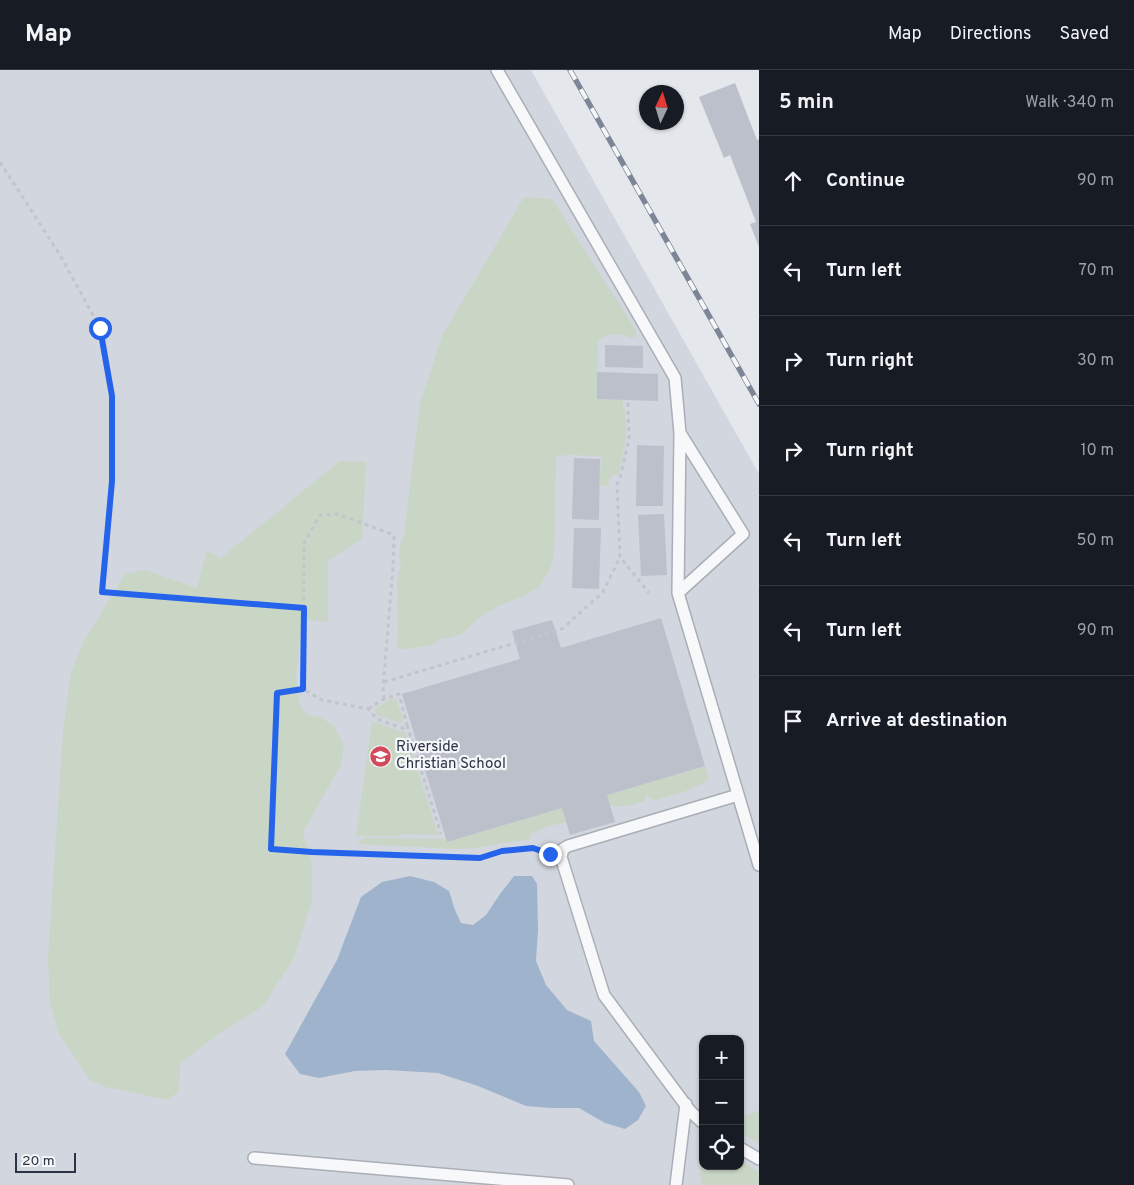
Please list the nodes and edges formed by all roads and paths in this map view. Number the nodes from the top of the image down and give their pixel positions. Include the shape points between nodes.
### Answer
1 (497, 70) edge
2 (0, 162) edge
3 (628, 403) dead end
4 (680, 432) junction
5 (620, 557) junction
6 (649, 593) dead end
7 (678, 593) junction
8 (304, 608) junction
9 (384, 682) junction
10 (303, 689) junction
11 (384, 699) junction
12 (368, 709) junction
13 (407, 724) junction
14 (738, 795) junction
15 (441, 834) dead end
16 (550, 854) dead end
17 (759, 865) edge
18 (686, 1104) junction
19 (699, 1119) edge
20 (744, 1150) edge
21 (254, 1158) dead end
22 (759, 1159) edge
23 (568, 1185) edge
24 (676, 1185) edge

1 - 4 lane via 675,378
2 - 8 path via 60,255 100,328 112,396 112,481 102,592
3 - 5 path via 629,439 617,484
4 - 7 lane
4 - 7 lane via 743,534
5 - 6 path
5 - 9 path via 603,592 562,629
7 - 14 lane
8 - 9 path via 304,543 320,515 338,514 394,535
8 - 10 path
9 - 11 path
10 - 12 path via 322,700
10 - 16 path via 277,693 271,849 480,858 502,851 533,848
11 - 12 path
11 - 13 path via 399,694
12 - 13 path via 377,719 405,729
13 - 15 path
14 - 17 lane
14 - 18 lane via 568,846 561,857 604,995
18 - 19 lane
18 - 24 lane
20 - 22 lane
21 - 23 lane

